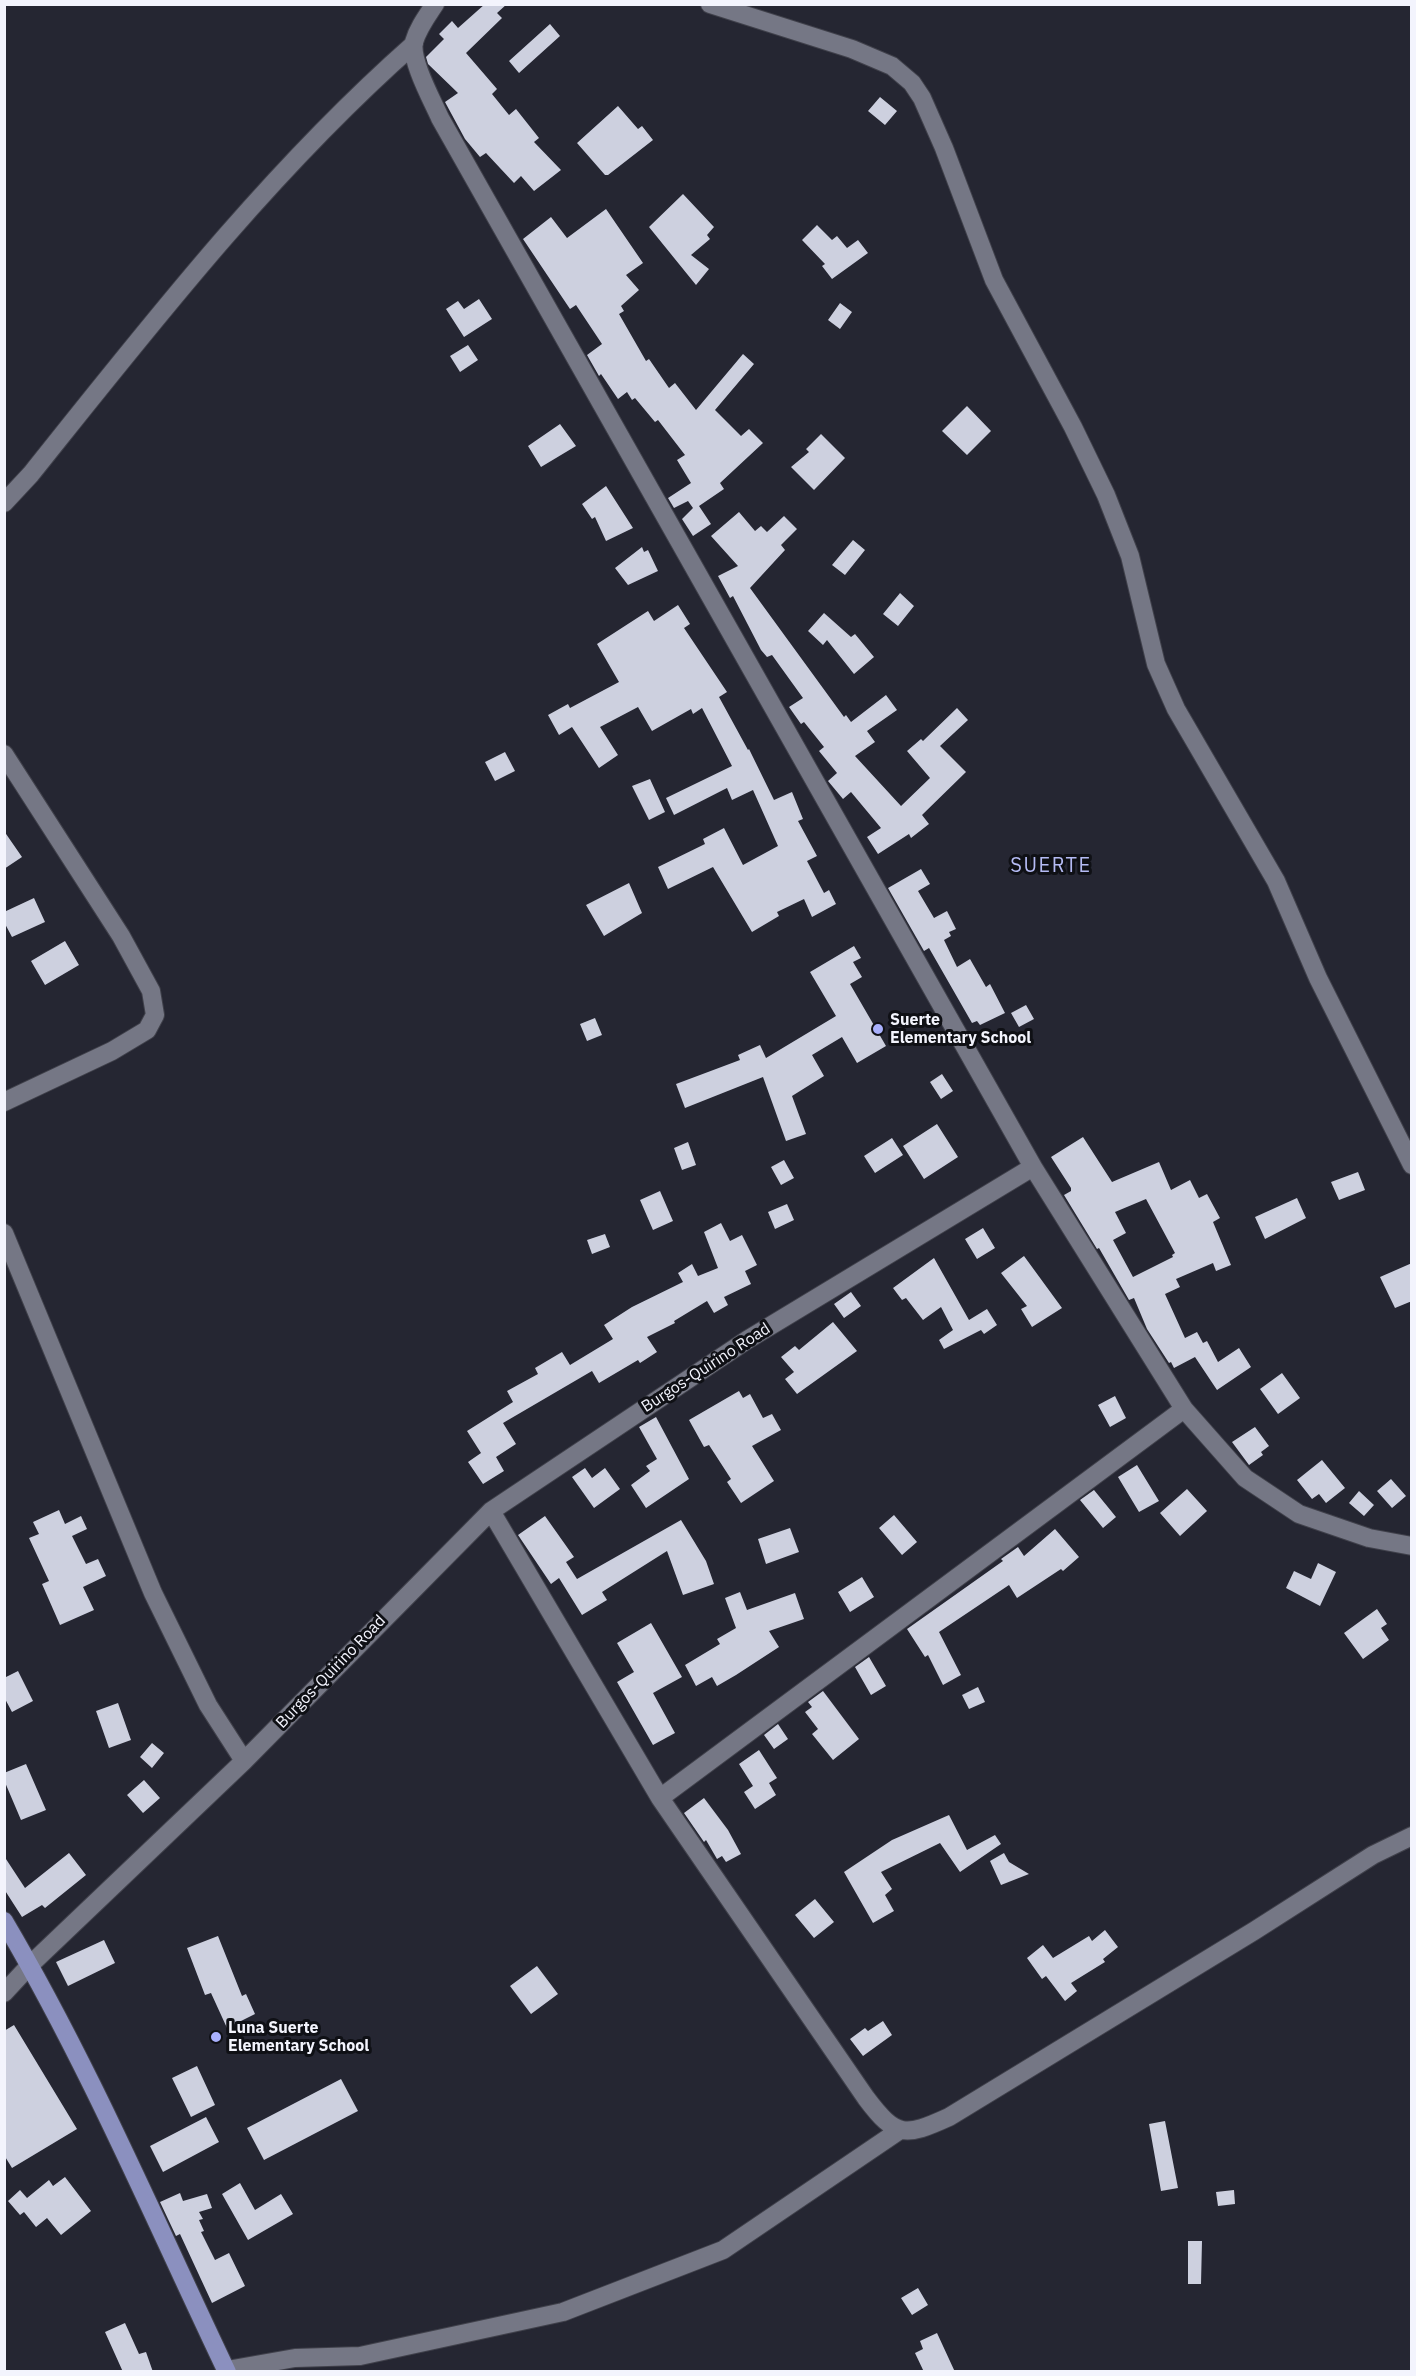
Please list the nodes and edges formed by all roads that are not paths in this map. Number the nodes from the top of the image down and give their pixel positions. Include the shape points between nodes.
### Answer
1 (435, 4) edge
2 (710, 4) edge
3 (414, 44) junction
4 (4, 503) edge
5 (4, 754) edge
6 (4, 1102) edge
7 (1412, 1166) edge
8 (1033, 1167) junction
9 (6, 1243) edge
10 (1184, 1409) junction
11 (490, 1510) junction
12 (1412, 1546) edge
13 (244, 1761) junction
14 (660, 1798) junction
15 (1412, 1836) edge
16 (4, 1921) edge
17 (30, 1965) junction
18 (4, 1993) edge
19 (900, 2130) junction
20 (227, 2371) edge

1 - 3 street via 420,26
2 - 7 street via 852,49 892,66 922,98 994,280 1106,495 1130,556 1156,664 1176,709 1275,881 1318,978
3 - 4 street via 351,100 187,279
3 - 8 street via 422,77 440,118 489,208
5 - 6 street via 120,936 151,991 155,1015 147,1030 112,1051
8 - 10 street
8 - 11 street, Burgos-Quirino Road via 747,1340
9 - 13 street via 153,1593 208,1705
10 - 12 street via 1245,1478 1299,1514 1369,1538
10 - 14 street
11 - 13 street, Burgos-Quirino Road
11 - 14 street
13 - 17 street, Burgos-Quirino Road
14 - 19 street via 866,2098 883,2120
15 - 19 street via 1373,1855 949,2117 919,2131
16 - 17 main road
17 - 18 street, Burgos-Quirino Road
17 - 20 main road
19 - 20 street via 723,2250 563,2312 360,2356 295,2358

